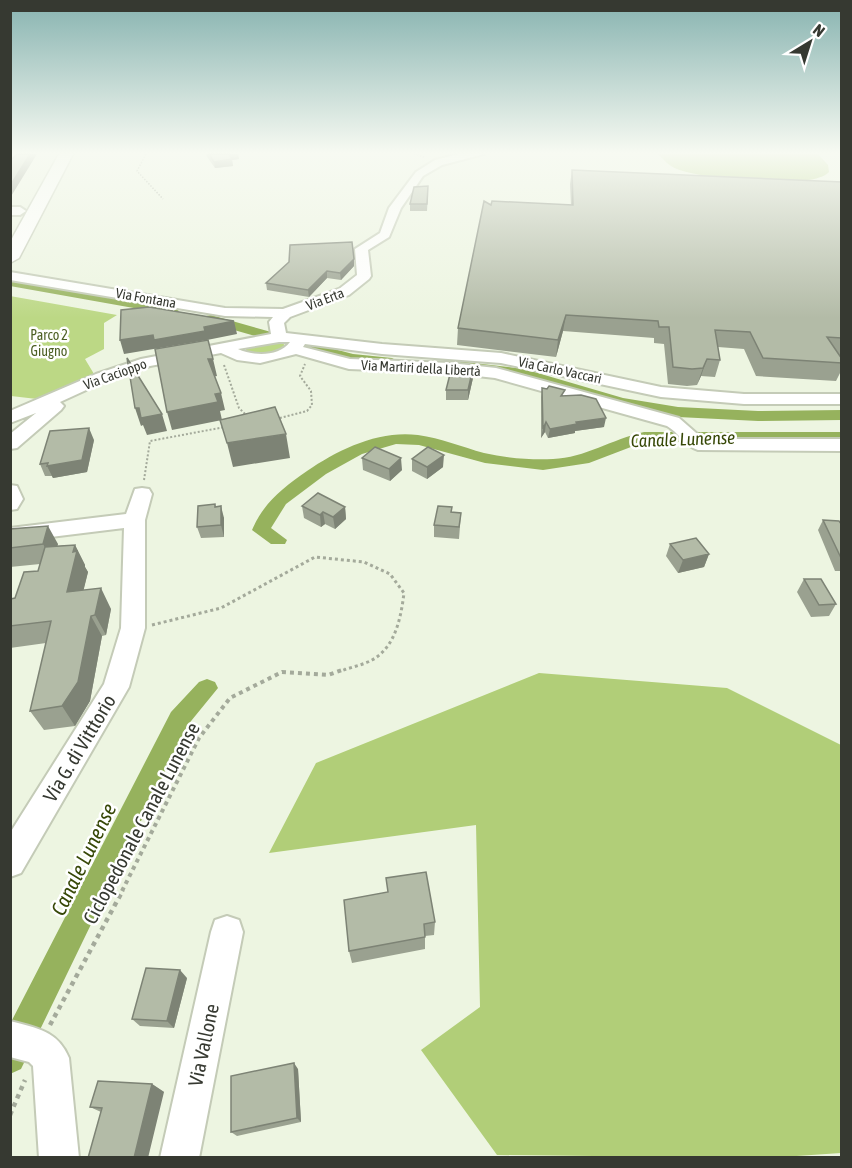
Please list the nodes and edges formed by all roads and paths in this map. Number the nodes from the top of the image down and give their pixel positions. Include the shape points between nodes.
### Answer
1 (37, 209) edge
2 (395, 209) edge
3 (10, 258) edge
4 (10, 276) edge
5 (282, 314) junction
6 (279, 337) junction
7 (225, 349) junction
8 (299, 350) junction
9 (226, 369) dead end
10 (69, 392) junction
11 (842, 399) edge
12 (10, 418) edge
13 (272, 419) edge
14 (242, 422) edge
15 (234, 425) edge
16 (15, 433) edge
17 (842, 445) edge
18 (10, 491) edge
19 (142, 494) joint
20 (10, 504) edge
21 (135, 520) junction
22 (10, 535) edge
23 (134, 628) junction
24 (10, 862) edge
25 (227, 932) dead end
26 (25, 1042) edge
27 (10, 1114) edge
28 (59, 1158) edge
29 (179, 1158) edge

1 - 3 main road
2 - 5 street, Via Erta via 382,238 361,249 364,276 359,283 337,296
4 - 5 street, Via Fontana via 225,312
5 - 6 street via 276,322
6 - 7 street
6 - 8 street, Via Carlo Vaccari
7 - 8 street via 260,359
7 - 10 street, Via Cacioppo via 147,362
8 - 11 street, Via Carlo Vaccari via 382,349 501,358 661,392 744,399
8 - 13 path via 305,364 300,376 311,391 312,405 307,411
8 - 17 street, Via Martiri della Libertà via 349,364 496,373 666,419 710,446
9 - 14 path via 239,408 250,419
10 - 12 street, Via Cacioppo
10 - 16 street
15 - 19 path via 150,441
18 - 20 street
19 - 21 street, Via G. di Vitttorio
21 - 22 street
21 - 23 street, Via G. di Vitttorio
23 - 24 street, Via G. di Vitttorio via 116,687
23 - 26 path, Ciclopedonale Canale Lunense via 221,608 315,557 364,562 390,574 404,593 401,620 391,640 374,659 328,675 282,672 230,698 199,738 122,892
25 - 29 street, Via Vallone
26 - 27 path, Ciclopedonale Canale Lunense
26 - 28 street via 51,1058

